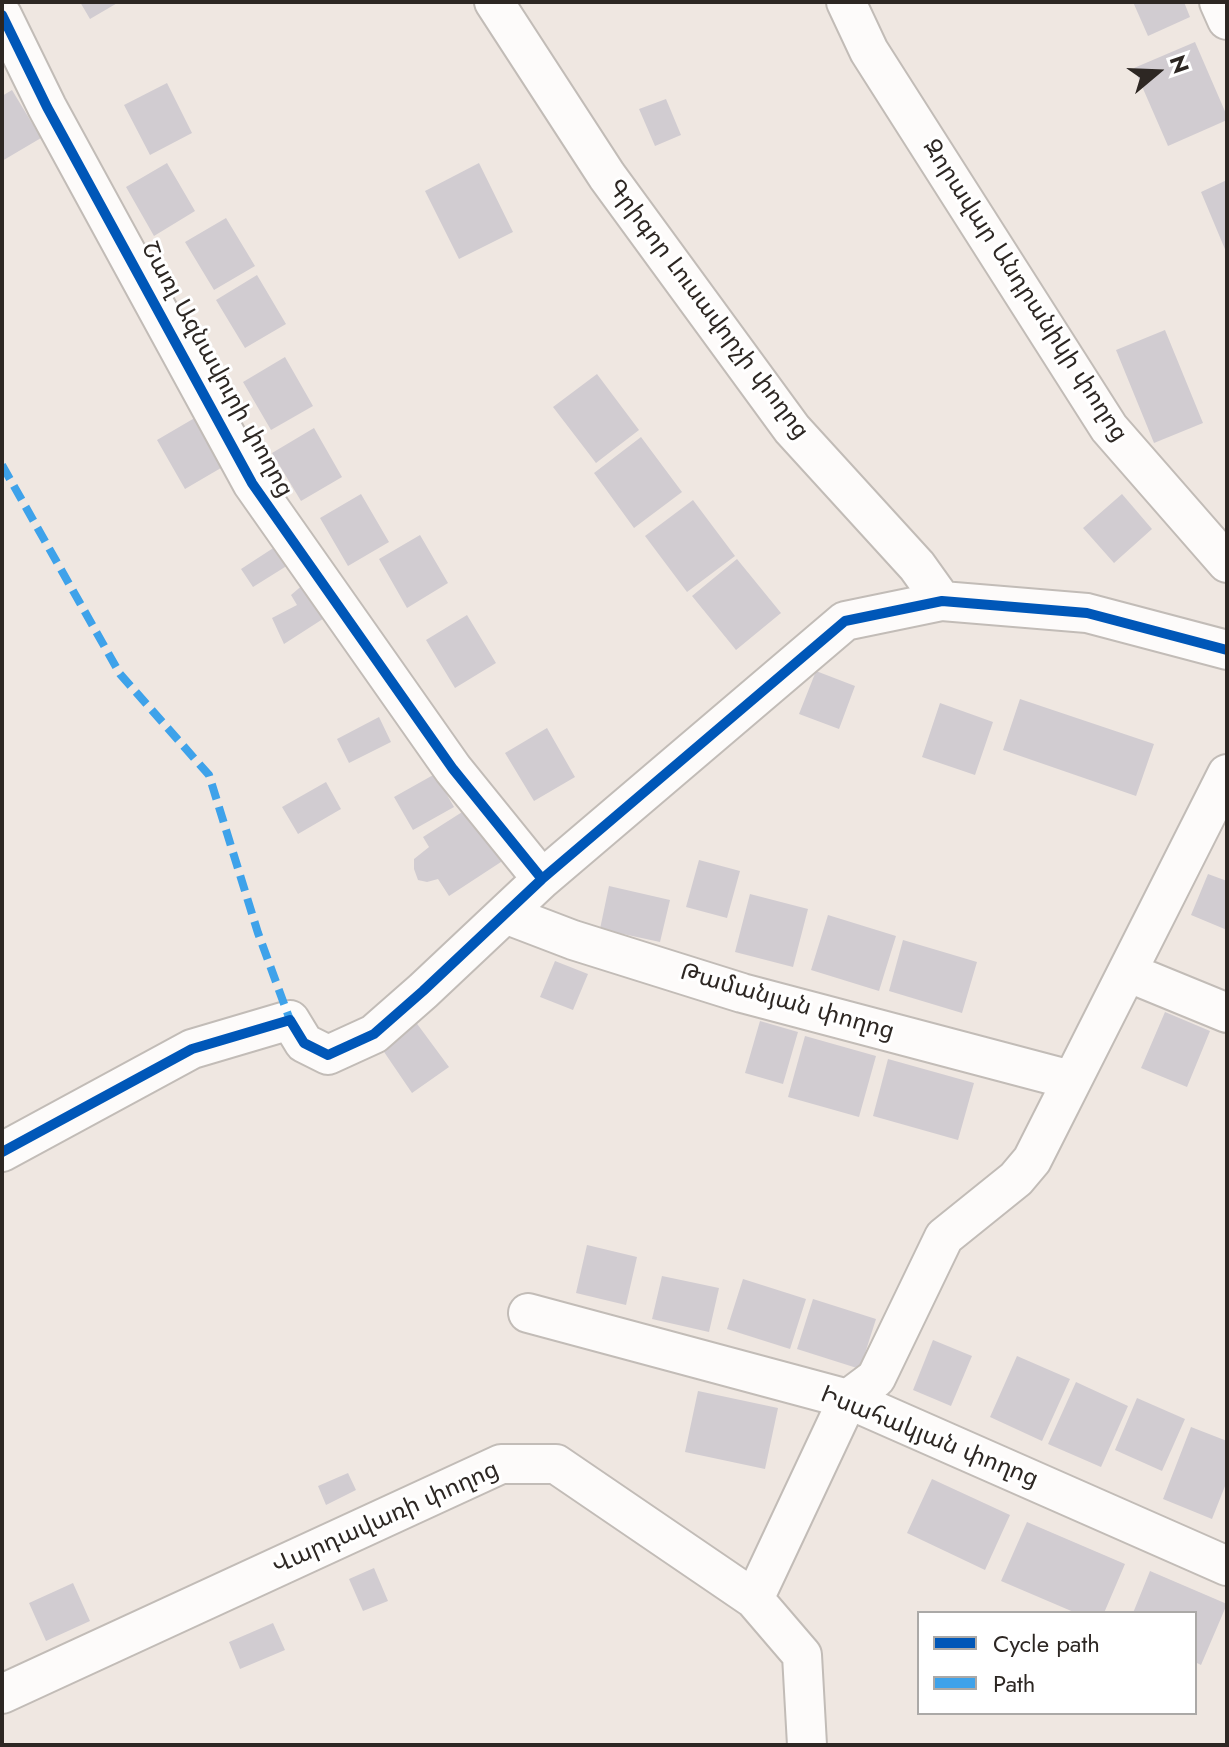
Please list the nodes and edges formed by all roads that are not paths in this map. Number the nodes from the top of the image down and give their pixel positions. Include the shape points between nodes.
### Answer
1 (494, 2) edge
2 (846, 2) edge
3 (1219, 2) edge
4 (2, 15) edge
5 (1227, 20) edge
6 (1227, 563) edge
7 (942, 601) junction
8 (1227, 650) edge
9 (1227, 774) edge
10 (542, 879) junction
11 (505, 914) junction
12 (1127, 972) junction
13 (1227, 1013) edge
14 (1071, 1080) junction
15 (2, 1152) edge
16 (528, 1313) dead end
17 (848, 1399) junction
18 (1227, 1566) edge
19 (754, 1599) junction
20 (2, 1694) edge
21 (807, 1745) edge

1 - 7 street, Գրիգոր Լուսավորչի փողոց via 607,176 792,429 917,566
2 - 6 street, Զորավար Անդրանիկի փողոց via 869,51 1109,428
3 - 5 street
4 - 10 street, Շառլ Ազնավուրի փողոց via 252,483 453,769
7 - 8 street via 1087,613
7 - 10 street via 845,621
9 - 12 street
10 - 11 street
11 - 14 street, Թամանյան փողոց via 742,993
11 - 15 street via 374,1034 328,1055 304,1043 290,1020 192,1049
12 - 13 street
12 - 14 street
14 - 17 street via 1032,1160 944,1237 876,1378
16 - 17 street, Իսահակյան փողոց
17 - 18 street, Իսահակյան փողոց
17 - 19 street
19 - 20 street, Վարդավառի փողոց via 556,1464 501,1464
19 - 21 street, Վարդավառի փողոց via 802,1655

